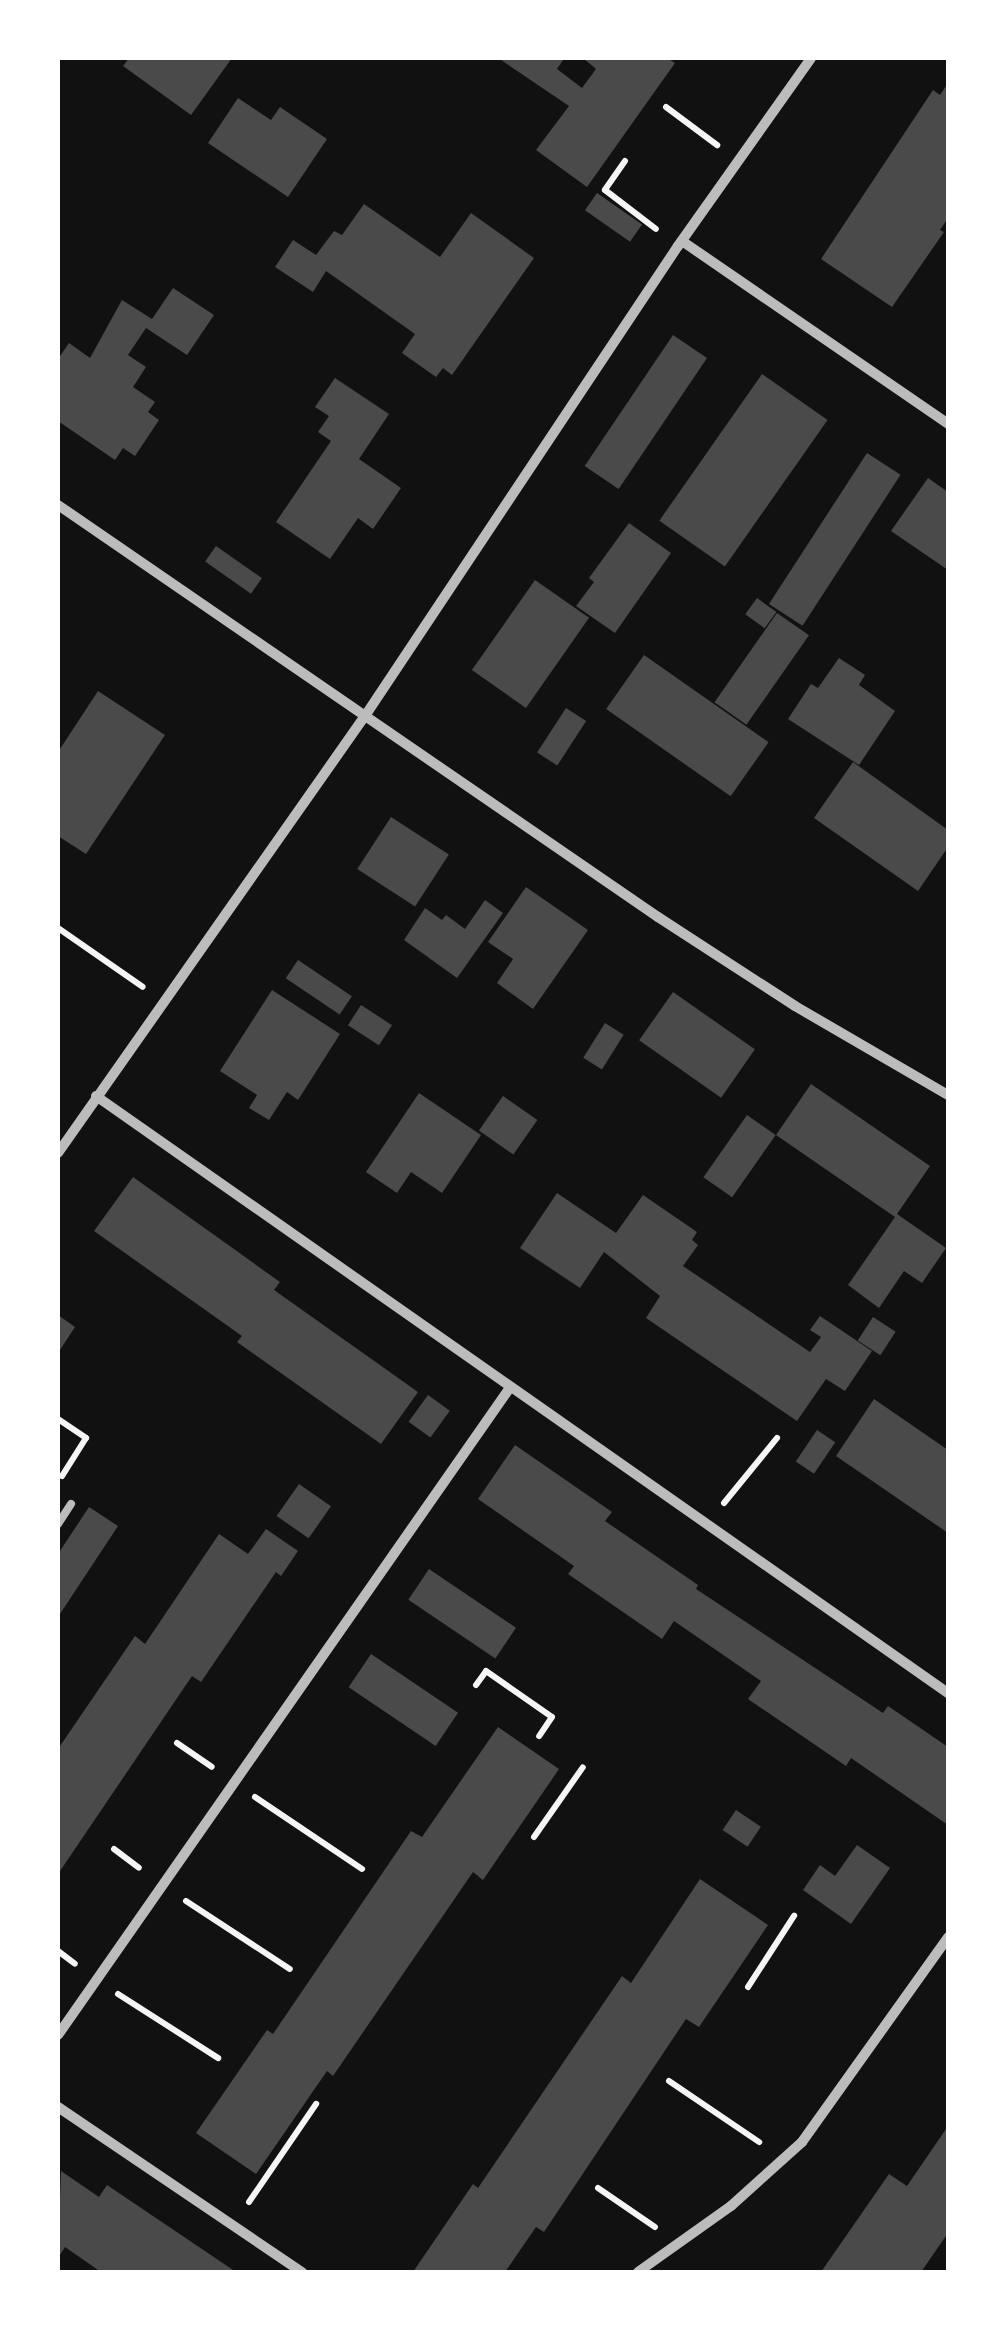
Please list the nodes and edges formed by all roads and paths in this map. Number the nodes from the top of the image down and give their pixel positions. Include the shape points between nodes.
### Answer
1 (811, 58) edge
2 (666, 107) dead end
3 (625, 161) dead end
4 (738, 161) junction
5 (680, 243) junction
6 (948, 424) edge
7 (58, 505) edge
8 (367, 713) junction
9 (58, 928) edge
10 (164, 1001) junction
11 (96, 1096) junction
12 (948, 1096) edge
13 (58, 1153) edge
14 (509, 1389) junction
15 (58, 1419) edge
16 (777, 1438) dead end
17 (70, 1504) joint
18 (58, 1524) edge
19 (706, 1526) junction
20 (476, 1685) dead end
21 (948, 1693) edge
22 (540, 1736) dead end
23 (177, 1743) dead end
24 (583, 1767) dead end
25 (233, 1783) junction
26 (534, 1836) dead end
27 (362, 1869) dead end
28 (162, 1885) junction
29 (794, 1916) dead end
30 (948, 1937) edge
31 (290, 1969) dead end
32 (96, 1980) junction
33 (748, 1986) dead end
34 (58, 2035) edge
35 (218, 2058) dead end
36 (669, 2081) dead end
37 (316, 2104) dead end
38 (58, 2107) edge
39 (785, 2160) junction
40 (598, 2188) dead end
41 (233, 2226) junction
42 (682, 2245) junction
43 (302, 2272) edge
44 (638, 2272) edge

1 - 4 street
2 - 4 path
3 - 5 path via 605,190
4 - 5 street
5 - 6 street
5 - 8 street
7 - 8 street
8 - 10 street
8 - 12 street via 687,936
9 - 10 path
10 - 11 street
11 - 13 street
11 - 14 street
14 - 19 street
14 - 25 street
15 - 17 path via 86,1438 60,1480
16 - 19 path
17 - 18 lane
19 - 21 street
20 - 22 path via 486,1671 552,1717
23 - 25 path
24 - 26 path
25 - 27 path
25 - 28 street
28 - 31 path
28 - 32 street
29 - 33 path
30 - 39 street
32 - 34 street
32 - 35 path
36 - 39 path
37 - 41 path
38 - 41 street
39 - 42 street
40 - 42 path
41 - 43 street
42 - 44 street

